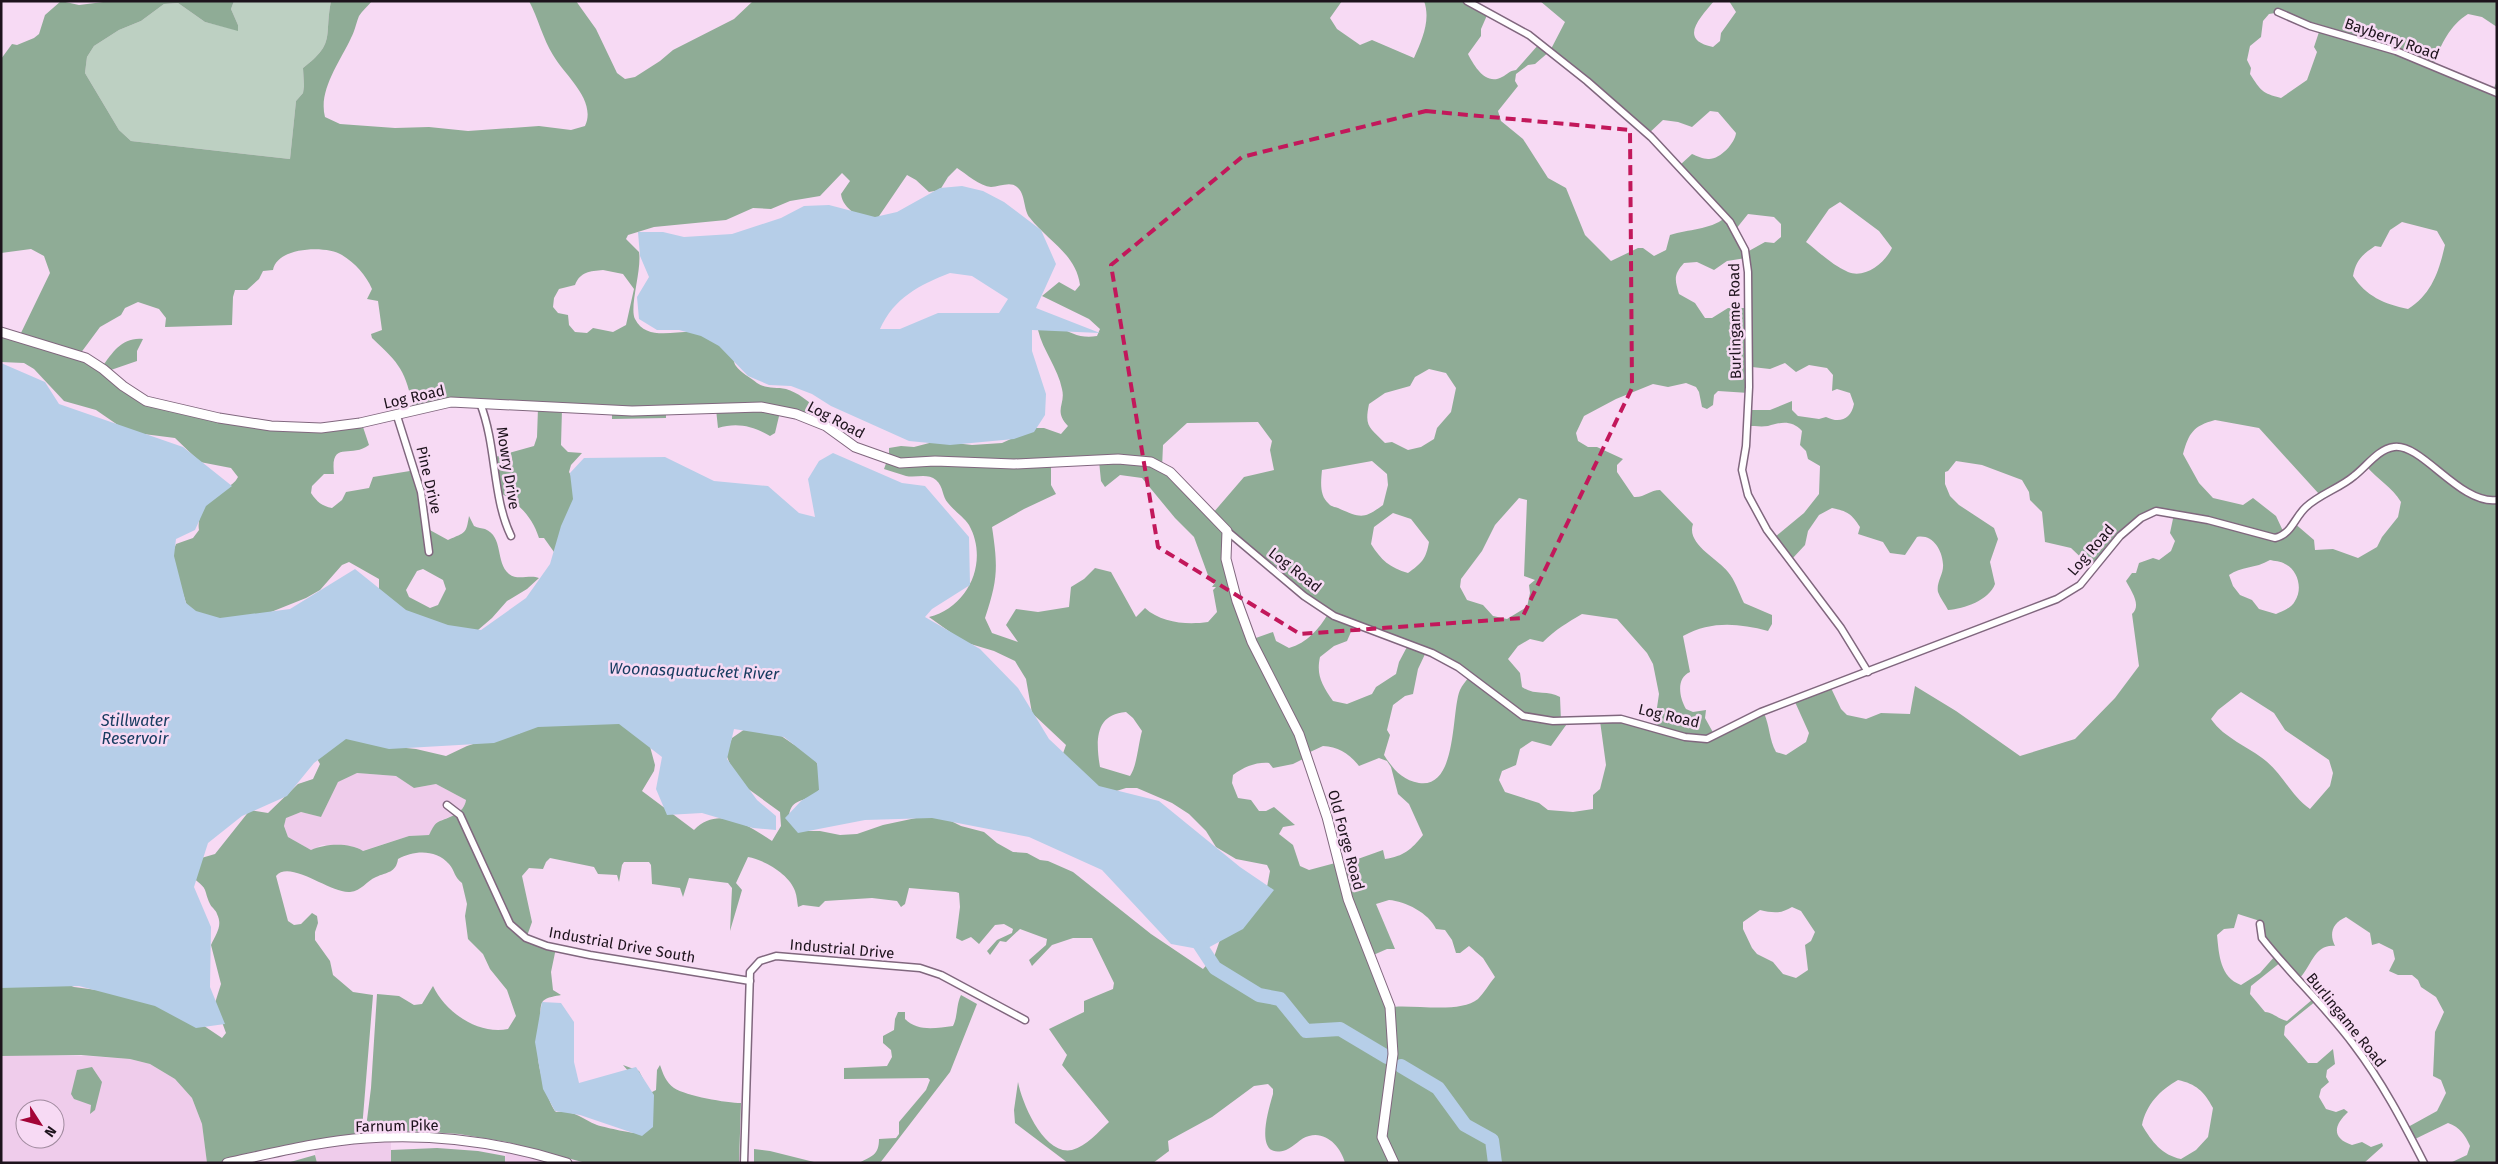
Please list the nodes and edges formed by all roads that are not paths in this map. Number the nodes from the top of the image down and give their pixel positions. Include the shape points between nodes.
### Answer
1 (1467, 1) edge
2 (2278, 12) dead end
3 (2497, 93) edge
4 (1, 332) edge
5 (480, 403) junction
6 (397, 416) junction
7 (2497, 500) edge
8 (1227, 531) junction
9 (512, 536) dead end
10 (429, 552) dead end
11 (1868, 672) junction
12 (447, 806) dead end
13 (2260, 924) dead end
14 (750, 981) junction
15 (1025, 1020) dead end
16 (227, 1163) edge
17 (567, 1163) edge
18 (744, 1163) edge
19 (1394, 1163) edge
20 (2424, 1163) edge

1 - 11 street, Burlingame Road via 1529,35 1587,81 1651,137 1730,222 1745,250 1748,272 1749,387 1742,470 1748,494 1767,530 1841,628
2 - 3 street, Bayberry Road via 2310,26 2396,51
4 - 6 street, Log Road via 86,358 146,401 218,418 271,426 321,428
5 - 6 street, Log Road via 451,402
5 - 8 street, Log Road via 632,411 761,407 796,414 826,426 855,447 900,463 1014,464 1118,459 1151,462 1170,472
5 - 9 street, Mowry Drive via 495,457 504,521
6 - 10 street, Pine Drive via 421,492
7 - 11 street, Log Road via 2473,495 2411,450 2396,446 2384,450 2354,476 2306,507 2288,533 2275,538 2200,518 2156,511 2127,530 2080,585 2057,599
8 - 11 street, Log Road via 1304,596 1334,616 1432,653 1523,716 1553,721 1621,719 1685,737 1707,739 1761,712
8 - 19 street, Old Forge Road via 1226,559 1237,601 1252,642 1299,734 1327,817 1348,899 1390,1008 1394,1054 1382,1137
12 - 14 street, Industrial Drive South via 460,815 510,924 526,938 590,955
13 - 20 street, Burlingame Road via 2262,938 2370,1067
14 - 15 street, Industrial Drive via 750,972 760,961 776,956 920,968 941,975
14 - 18 street, Industrial Drive
16 - 17 street, Farnum Pike via 323,1144 390,1137 480,1142

